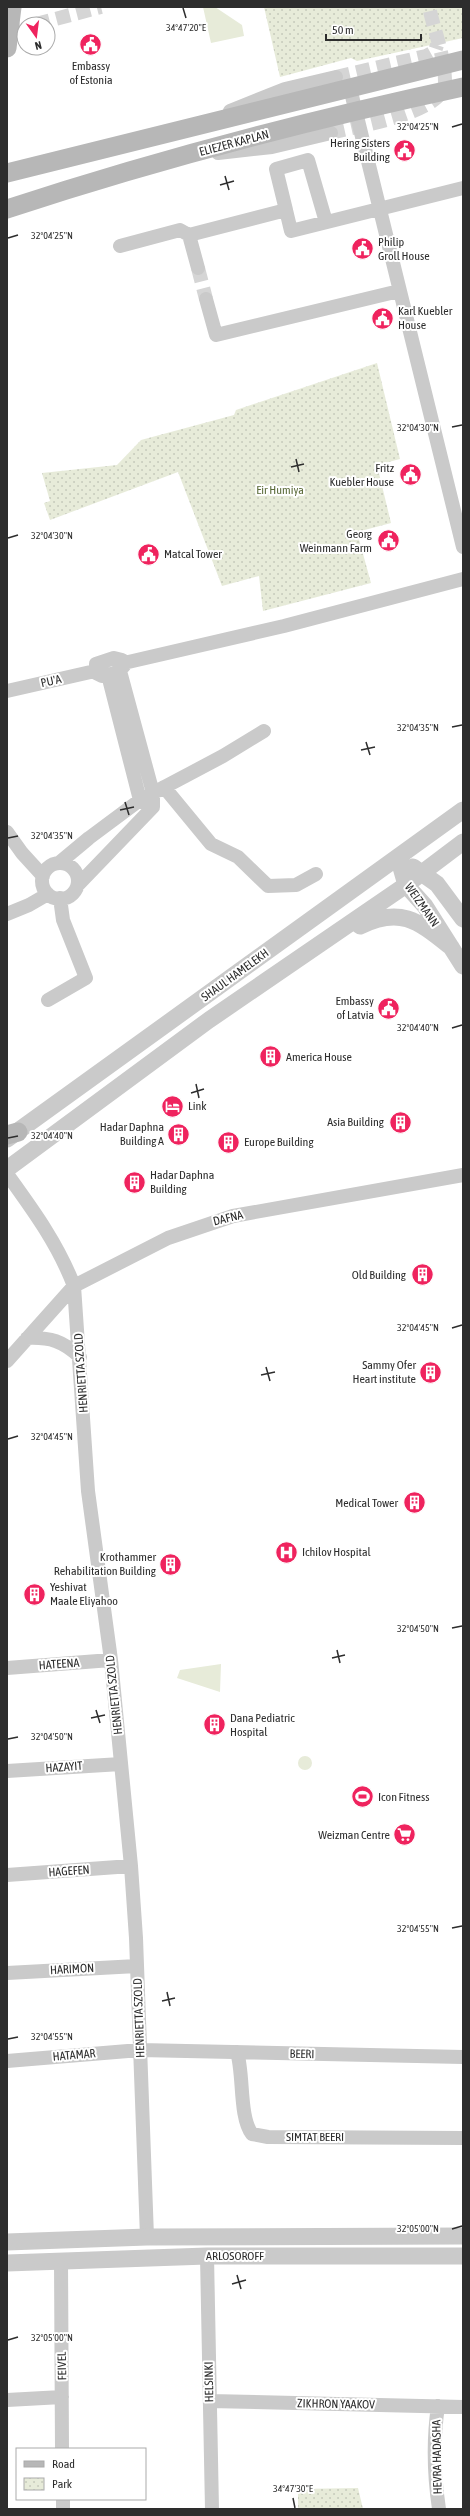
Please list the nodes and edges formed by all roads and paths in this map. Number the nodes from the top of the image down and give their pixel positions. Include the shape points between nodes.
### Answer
1 (12, 7) edge
2 (7, 48) edge
3 (463, 60) edge
4 (343, 82) junction
5 (463, 87) edge
6 (355, 111) junction
7 (331, 133) tunnel mouth
8 (179, 157) junction
9 (7, 172) edge
10 (463, 188) edge
11 (7, 209) edge
12 (379, 209) junction
13 (286, 210) junction
14 (326, 222) junction
15 (189, 235) junction
16 (120, 246) dead end
17 (198, 268) tunnel mouth
18 (399, 291) junction
19 (206, 299) tunnel mouth
20 (463, 547) edge
21 (463, 580) edge
22 (117, 670) junction
23 (95, 671) junction
24 (7, 691) edge
25 (264, 731) dead end
26 (157, 795) junction
27 (140, 800) junction
28 (463, 810) edge
29 (7, 832) edge
30 (463, 842) edge
31 (398, 857) junction
32 (59, 863) junction
33 (421, 873) junction
34 (316, 874) dead end
35 (42, 876) junction
36 (406, 885) junction
37 (77, 886) junction
38 (54, 896) junction
39 (7, 914) edge
40 (463, 919) edge
41 (318, 946) junction
42 (451, 947) junction
43 (463, 966) edge
44 (48, 1000) dead end
45 (11, 1135) edge
46 (7, 1169) edge
47 (7, 1174) edge
48 (463, 1175) edge
49 (74, 1286) junction
50 (27, 1338) junction
51 (80, 1357) junction
52 (7, 1361) edge
53 (111, 1660) junction
54 (7, 1668) edge
55 (121, 1764) junction
56 (7, 1771) edge
57 (131, 1866) junction
58 (7, 1875) edge
59 (137, 1966) junction
60 (7, 1973) edge
61 (140, 2050) junction
62 (237, 2052) junction
63 (463, 2057) edge
64 (7, 2061) edge
65 (463, 2138) edge
66 (463, 2236) edge
67 (147, 2237) junction
68 (7, 2242) edge
69 (207, 2256) junction
70 (463, 2256) edge
71 (61, 2260) junction
72 (7, 2263) edge
73 (62, 2397) junction
74 (7, 2400) edge
75 (210, 2401) junction
76 (438, 2406) junction
77 (463, 2407) edge
78 (62, 2448) edge
79 (212, 2509) edge
80 (439, 2509) edge

1 - 2 main road
3 - 4 main road, ELIEZER KAPLAN
4 - 6 street
4 - 9 main road, ELIEZER KAPLAN via 203,124
5 - 6 main road, ELIEZER KAPLAN
6 - 8 main road, ELIEZER KAPLAN
6 - 12 street
7 - 8 street via 272,147
8 - 11 main road, ELIEZER KAPLAN
10 - 12 street
12 - 14 street
12 - 18 street
13 - 14 street via 291,231
13 - 14 street via 276,169 308,160
13 - 15 street
15 - 16 street via 180,230
15 - 17 street
18 - 19 street via 216,335
18 - 20 street
21 - 22 street
22 - 23 street via 98,675
22 - 23 street via 120,657 96,664
22 - 26 street
22 - 27 street
23 - 24 street, PU'A
25 - 26 street
26 - 27 street
26 - 34 street via 211,844 238,857 268,886 296,885
26 - 37 street
27 - 32 street
28 - 31 street, SHAUL HAMELEKH
29 - 35 street
30 - 33 street, SHAUL HAMELEKH
31 - 33 street, WEIZMANN
31 - 36 street, WEIZMANN
31 - 45 street, SHAUL HAMELEKH
32 - 35 street via 49,867
32 - 37 street via 74,870
33 - 36 street, SHAUL HAMELEKH
33 - 40 street, WEIZMANN via 437,884
35 - 38 street via 43,886
36 - 41 street, SHAUL HAMELEKH
36 - 42 street, WEIZMANN via 425,906
37 - 38 street via 70,895
38 - 39 street
38 - 44 street via 86,978
41 - 42 street via 376,918 388,916 411,918
41 - 46 street, SHAUL HAMELEKH via 209,1020
42 - 43 street, WEIZMANN
47 - 49 street, HENRIETTA SZOLD via 45,1225 66,1264
48 - 49 street, DAFNA via 234,1216 168,1238
49 - 50 street, DAFNA
49 - 51 street, HENRIETTA SZOLD
50 - 51 street via 55,1339 66,1344
50 - 52 street, DAFNA
51 - 53 street, HENRIETTA SZOLD via 88,1491
53 - 54 street, HATEENA
53 - 55 street, HENRIETTA SZOLD
55 - 56 street, HAZAYIT
55 - 57 street, HENRIETTA SZOLD
57 - 58 street, HAGEFEN
57 - 59 street, HENRIETTA SZOLD
59 - 60 street, HARIMON
59 - 61 street, HENRIETTA SZOLD
61 - 62 street, BEERI
61 - 64 street, HATAMAR
61 - 67 street, HENRIETTA SZOLD
62 - 63 street, BEERI
62 - 65 street, SIMTAT BEERI via 242,2068 246,2122 252,2134 268,2137
66 - 67 street, ARLOSOROFF
67 - 68 street, ARLOSOROFF
69 - 70 street, ARLOSOROFF
69 - 71 street, ARLOSOROFF
69 - 75 street, HELSINKI
71 - 72 street, ARLOSOROFF
71 - 73 street, FEIVEL
73 - 74 street
73 - 78 street, FEIVEL
75 - 76 street, ZIKHRON YAAKOV
75 - 79 street, HELSINKI
76 - 77 street, ZIKHRON YAAKOV
76 - 80 street, HEVRA HADASHA via 435,2467

